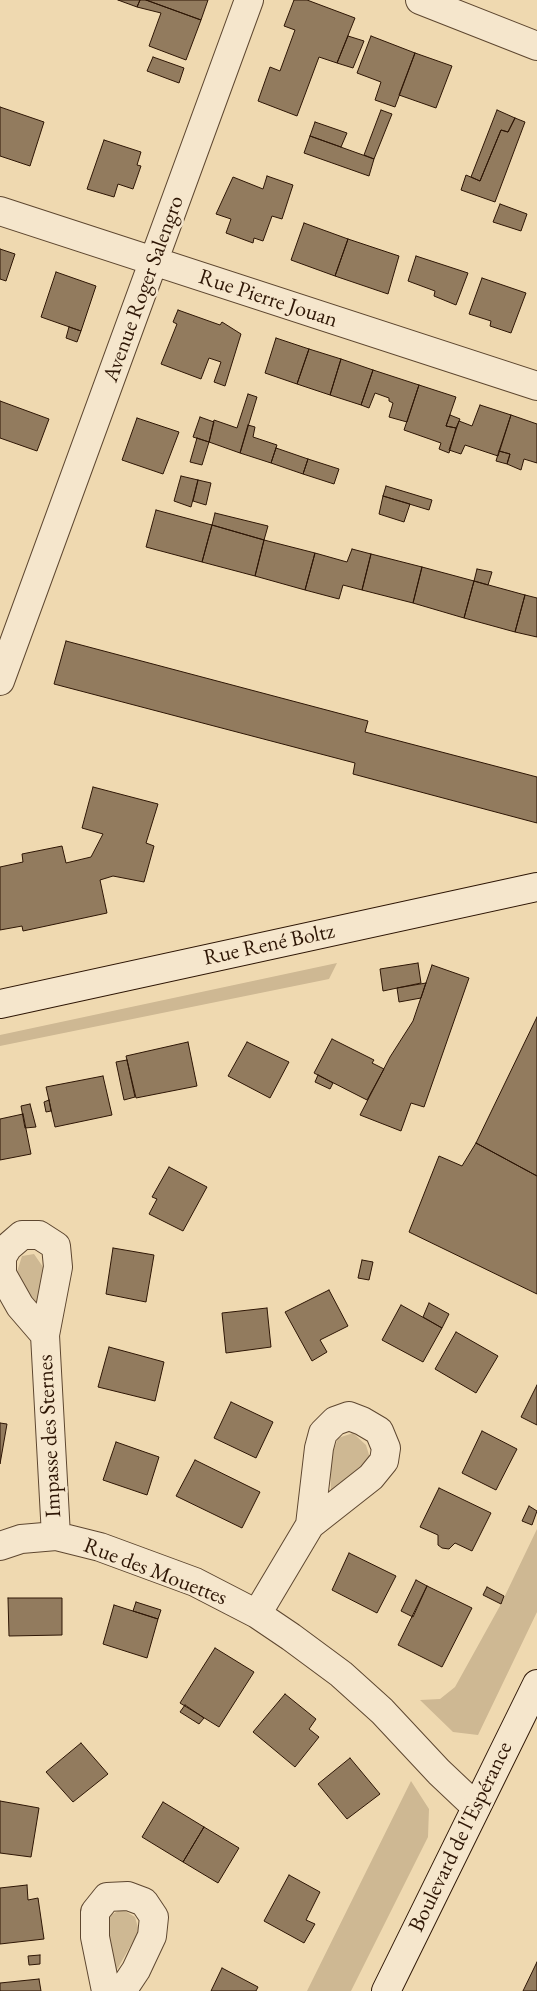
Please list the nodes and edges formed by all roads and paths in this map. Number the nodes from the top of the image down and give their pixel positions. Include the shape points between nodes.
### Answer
1 (249, 0) edge
2 (420, 0) edge
3 (537, 46) edge
4 (0, 211) edge
5 (155, 262) junction
6 (537, 386) edge
7 (0, 681) edge
8 (537, 887) edge
9 (0, 1004) edge
10 (45, 1335) dead end
11 (310, 1525) dead end
12 (56, 1536) junction
13 (0, 1546) edge
14 (256, 1614) junction
15 (537, 1684) edge
16 (476, 1807) junction
17 (106, 1991) edge
18 (122, 1991) edge
19 (386, 1991) edge

1 - 5 street, Avenue Roger Salengro
2 - 3 street
4 - 5 street, Rue Pierre Jouan
5 - 6 street, Rue Pierre Jouan
5 - 7 street, Avenue Roger Salengro
8 - 9 street, Rue René Boltz
10 - 12 street, Impasse des Sternes
11 - 14 street
12 - 13 street, Rue des Mouettes via 21,1539
12 - 14 street, Rue des Mouettes via 100,1547 194,1582
14 - 16 street, Rue des Mouettes via 340,1674 382,1710
15 - 16 street, Boulevard de l'Espérance
16 - 19 street, Boulevard de l'Espérance
17 - 18 street via 95,1937 95,1912 107,1897 128,1896 144,1902 154,1917 152,1936

